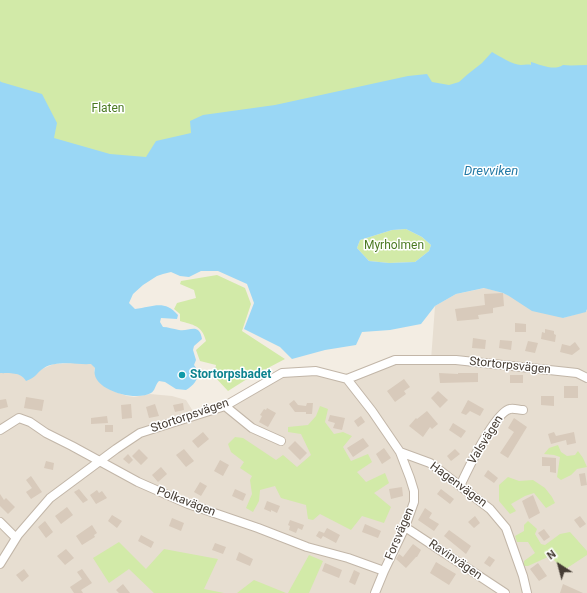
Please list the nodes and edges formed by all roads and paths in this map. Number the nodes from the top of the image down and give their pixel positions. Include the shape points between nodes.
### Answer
1 (587, 378) edge
2 (347, 379) junction
3 (225, 406) junction
4 (523, 410) dead end
5 (0, 430) edge
6 (281, 441) dead end
7 (400, 452) junction
8 (100, 462) junction
9 (460, 486) junction
10 (0, 522) edge
11 (405, 527) junction
12 (16, 538) junction
13 (0, 564) edge
14 (384, 571) junction
15 (375, 593) edge
16 (505, 593) edge
17 (527, 593) edge

1 - 2 street, Stortorpsvägen via 577,373 456,360 395,360
2 - 3 street, Stortorpsvägen via 316,371 282,373
2 - 7 street
3 - 6 street via 252,428
3 - 8 street, Stortorpsvägen via 140,433
4 - 9 street, Valsvägen via 510,409 501,414 480,446
5 - 8 street, Polkavägen via 19,418
7 - 9 street, Hagenvägen via 430,463
7 - 11 street, Forsvägen via 414,491 414,502
8 - 12 street, Stortorpsvägen via 50,498
8 - 14 street, Polkavägen via 188,504 307,547
9 - 17 street, Hagenvägen via 490,509 506,528
10 - 12 street
11 - 14 street, Forsvägen
11 - 16 street, Ravinvägen
12 - 13 street, Stortorpsvägen
14 - 15 street, Forsvägen

